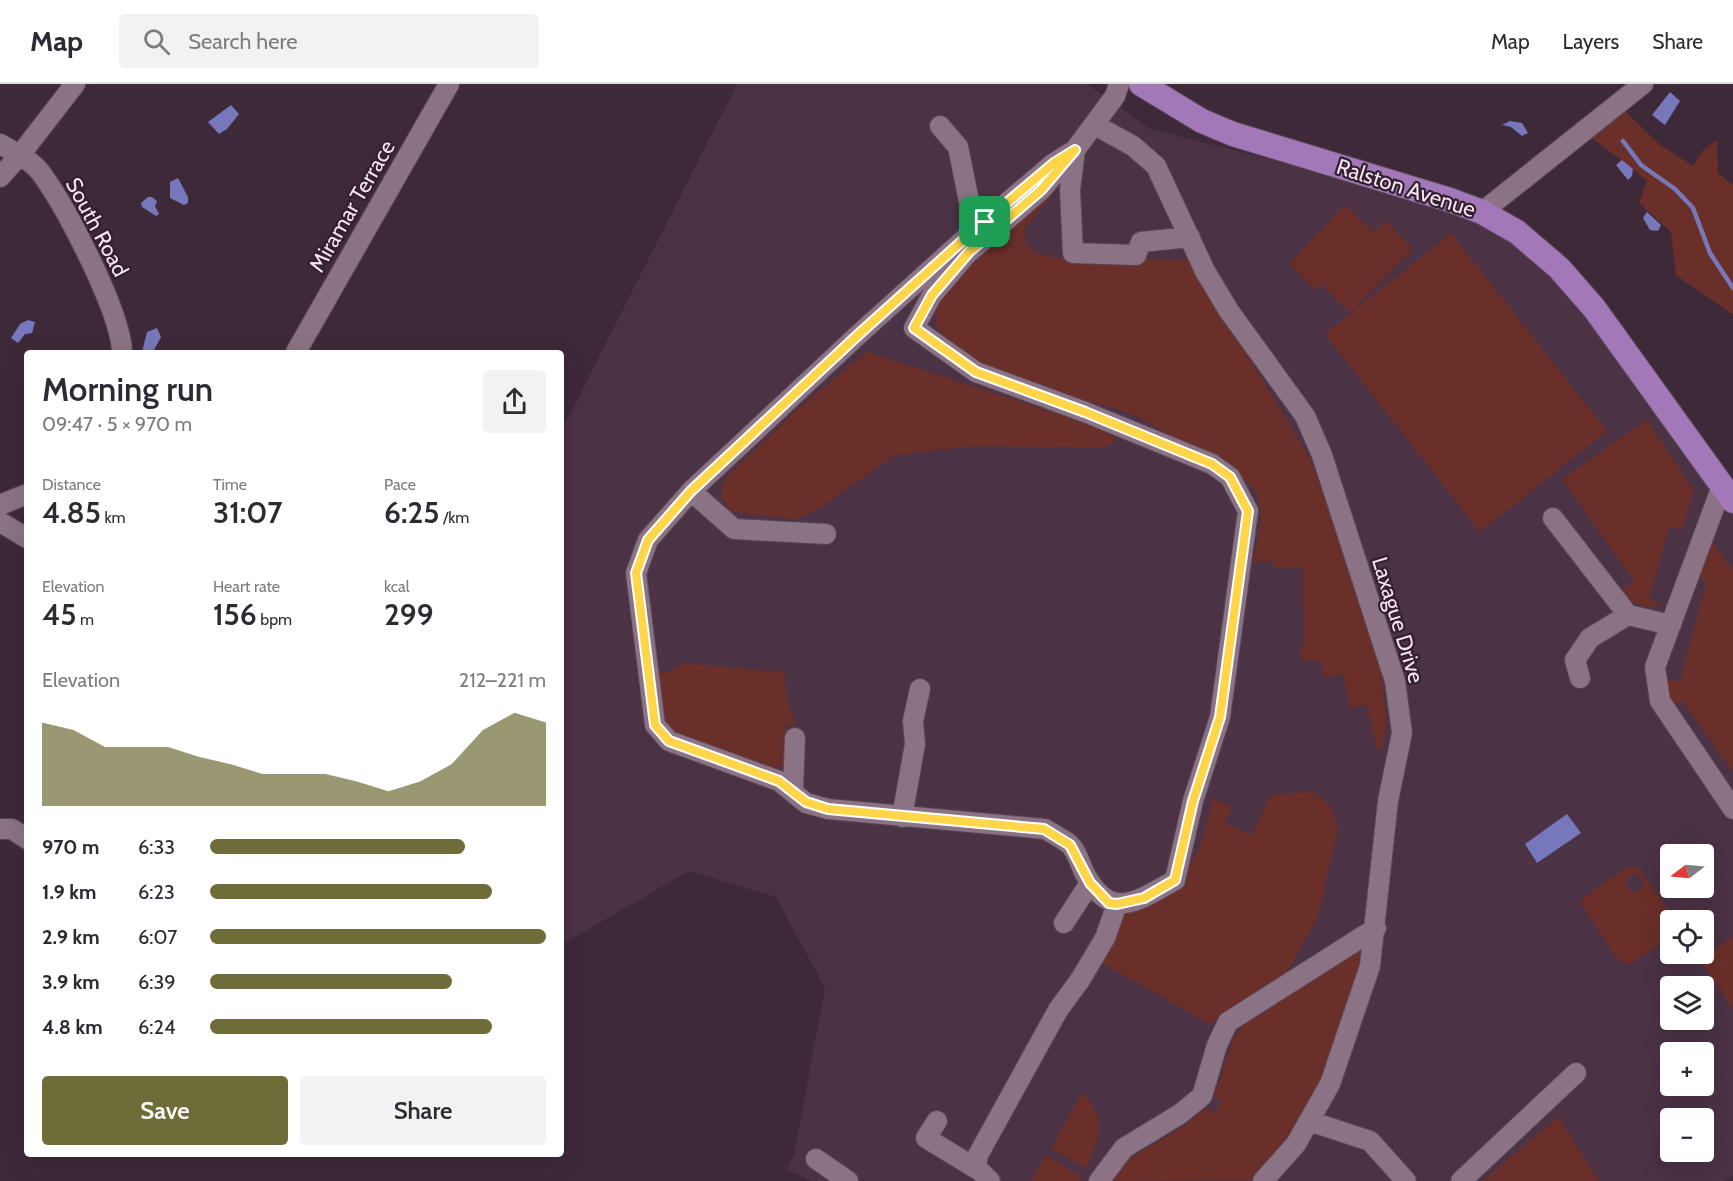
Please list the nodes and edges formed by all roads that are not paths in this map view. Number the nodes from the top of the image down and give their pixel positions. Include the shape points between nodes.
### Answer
1 (75, 84) edge
2 (449, 84) edge
3 (1119, 84) edge
4 (1141, 84) edge
5 (1643, 84) edge
6 (940, 126) dead end
7 (1095, 126) junction
8 (0, 144) edge
9 (1075, 150) junction
10 (20, 155) junction
11 (0, 177) edge
12 (1482, 212) junction
13 (977, 228) junction
14 (1190, 237) junction
15 (122, 350) edge
16 (297, 350) edge
17 (691, 491) junction
18 (1728, 493) edge
19 (24, 495) edge
20 (0, 505) edge
21 (1553, 518) dead end
22 (0, 522) edge
23 (826, 534) dead end
24 (24, 536) edge
25 (1628, 615) junction
26 (1671, 625) junction
27 (1580, 678) dead end
28 (920, 689) dead end
29 (795, 738) dead end
30 (794, 790) junction
31 (1733, 809) edge
32 (902, 817) junction
33 (0, 830) edge
34 (24, 837) edge
35 (1090, 883) junction
36 (1117, 904) junction
37 (1064, 923) dead end
38 (1376, 928) junction
39 (1576, 1073) dead end
40 (937, 1121) dead end
41 (1309, 1121) junction
42 (816, 1159) dead end
43 (984, 1175) edge
44 (848, 1181) edge
45 (1099, 1181) edge
46 (1263, 1181) edge
47 (1406, 1181) edge
48 (1461, 1181) edge

1 - 10 street
2 - 16 street, Miramar Terrace
3 - 7 street
4 - 12 main road, Ralston Avenue via 1191,115 1233,134
5 - 12 street
6 - 13 street via 958,147
7 - 9 street
7 - 14 street, Laxague Drive via 1133,146 1156,166
8 - 10 street, South Road
9 - 13 street
9 - 14 street via 1070,190 1073,253 1136,255 1141,242
9 - 36 street via 1041,190 969,252 932,295 914,328 976,372 1212,464 1230,477 1248,511 1220,717 1193,801 1175,880 1144,898
10 - 11 street
10 - 15 street, South Road via 40,172 98,278 114,315
12 - 18 main road, Ralston Avenue via 1517,232 1559,268 1594,308
13 - 17 street
14 - 38 street, Laxague Drive via 1229,311 1305,416 1322,455 1395,681 1402,733 1388,801
17 - 23 street via 734,529
17 - 30 street via 648,540 636,573 655,725 669,741
18 - 26 street
19 - 20 street
21 - 25 street
22 - 24 street
25 - 26 street
25 - 27 street via 1590,638 1575,660
26 - 31 street via 1655,667 1660,701
28 - 32 street
29 - 30 street
30 - 32 street via 806,802 828,809
32 - 35 street via 1044,829 1070,845
33 - 34 street via 12,829
35 - 36 street via 1109,903
35 - 37 street
36 - 43 street via 1105,938 1058,1010 978,1155 975,1164
38 - 41 street, Laxague Drive via 1370,966 1330,1084
38 - 45 street via 1228,1022 1202,1096 1124,1148
39 - 48 street
40 - 43 street via 926,1138
41 - 46 street, Laxague Drive via 1296,1144
41 - 47 street via 1370,1141
42 - 44 street

